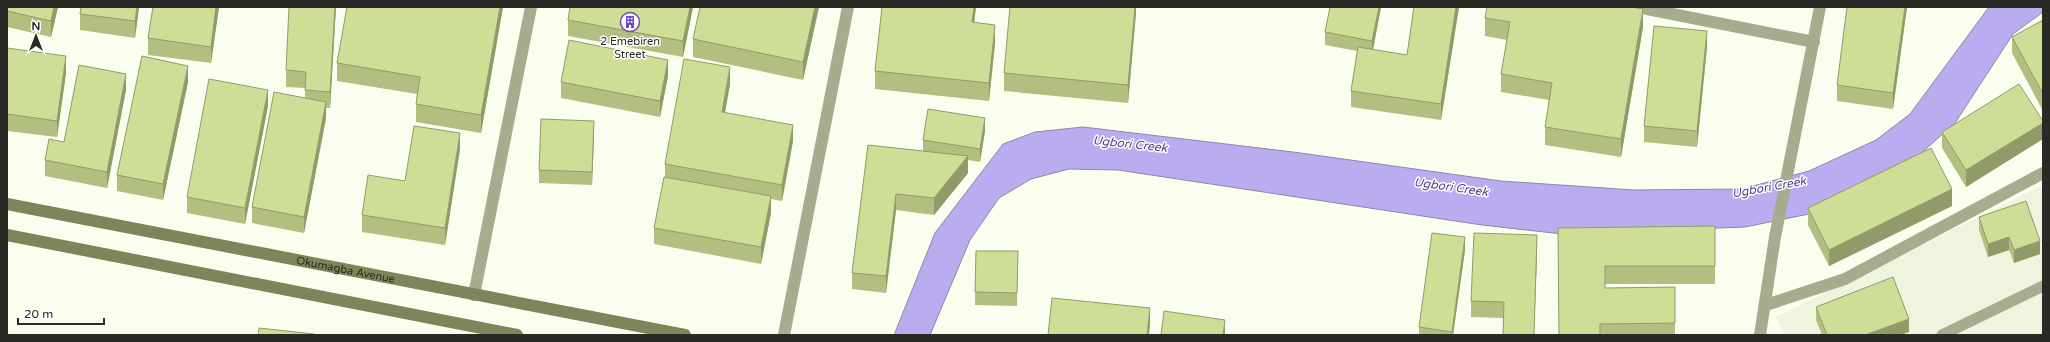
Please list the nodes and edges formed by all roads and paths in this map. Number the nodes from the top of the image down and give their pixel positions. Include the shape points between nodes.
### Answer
1 (531, 7) edge
2 (848, 7) edge
3 (1637, 7) edge
4 (1820, 7) edge
5 (1814, 42) junction
6 (2043, 173) edge
7 (7, 204) edge
8 (7, 235) edge
9 (2043, 286) edge
10 (474, 295) junction
11 (1766, 305) junction
12 (517, 335) edge
13 (685, 335) edge
14 (784, 335) edge
15 (1760, 335) edge
16 (1942, 335) edge

1 - 10 street
2 - 14 street
3 - 5 street
4 - 5 street
5 - 11 street via 1775,237
6 - 11 street via 1845,279
7 - 10 main road, Okumagba Avenue
8 - 12 main road
9 - 16 lane
10 - 13 main road, Okumagba Avenue
11 - 15 street

